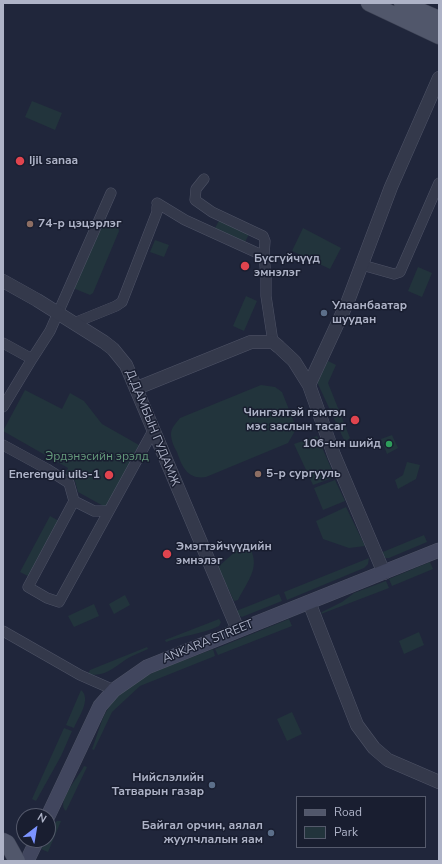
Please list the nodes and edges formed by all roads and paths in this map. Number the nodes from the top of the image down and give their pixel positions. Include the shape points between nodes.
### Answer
1 (369, 3) edge
2 (402, 3) edge
3 (439, 20) edge
4 (439, 36) edge
5 (439, 78) edge
6 (204, 179) dead end
7 (439, 183) edge
8 (111, 193) dead end
9 (264, 256) junction
10 (362, 265) junction
11 (4, 285) edge
12 (57, 312) junction
13 (76, 324) junction
14 (273, 342) junction
15 (3, 343) edge
16 (32, 359) junction
17 (309, 385) junction
18 (137, 388) junction
19 (3, 407) edge
20 (154, 429) junction
21 (3, 445) edge
22 (74, 500) junction
23 (110, 511) junction
24 (439, 550) edge
25 (384, 573) junction
26 (309, 602) junction
27 (238, 630) junction
28 (3, 631) edge
29 (114, 690) junction
30 (439, 782) edge
31 (52, 808) edge
32 (3, 841) edge
33 (33, 848) edge
34 (17, 861) edge
35 (27, 861) edge

1 - 4 main road
2 - 3 main road
5 - 10 street via 391,187
6 - 9 street via 196,190 195,200 212,212 263,236
7 - 10 street via 400,272 389,273
8 - 12 street
9 - 13 street via 185,220 167,207 157,205 157,212 122,302
9 - 14 street via 266,296
10 - 17 street via 348,302
11 - 12 street, Д.ДАМБЫН ГУДАМЖ
12 - 13 street, Д.ДАМБЫН ГУДАМЖ
12 - 16 street via 50,331
13 - 18 street, Д.ДАМБЫН ГУДАМЖ via 113,349 126,365
14 - 17 street via 294,361
14 - 18 street via 251,342
15 - 16 street
16 - 19 street
17 - 25 street via 334,455
18 - 20 street, Д.ДАМБЫН ГУДАМЖ
20 - 23 street
20 - 27 street, Д.ДАМБЫН ГУДАМЖ
21 - 22 street via 69,484
22 - 23 street via 94,511
22 - 23 street via 28,587 59,602
24 - 25 main road, ANKARA STREET
25 - 26 main road, ANKARA STREET
26 - 27 main road, ANKARA STREET
26 - 30 street via 358,725 374,748 388,760
27 - 29 main road, ANKARA STREET via 147,667
28 - 29 street via 80,675
29 - 31 main road, ANKARA STREET via 100,706
32 - 34 main road via 7,843
33 - 35 main road

